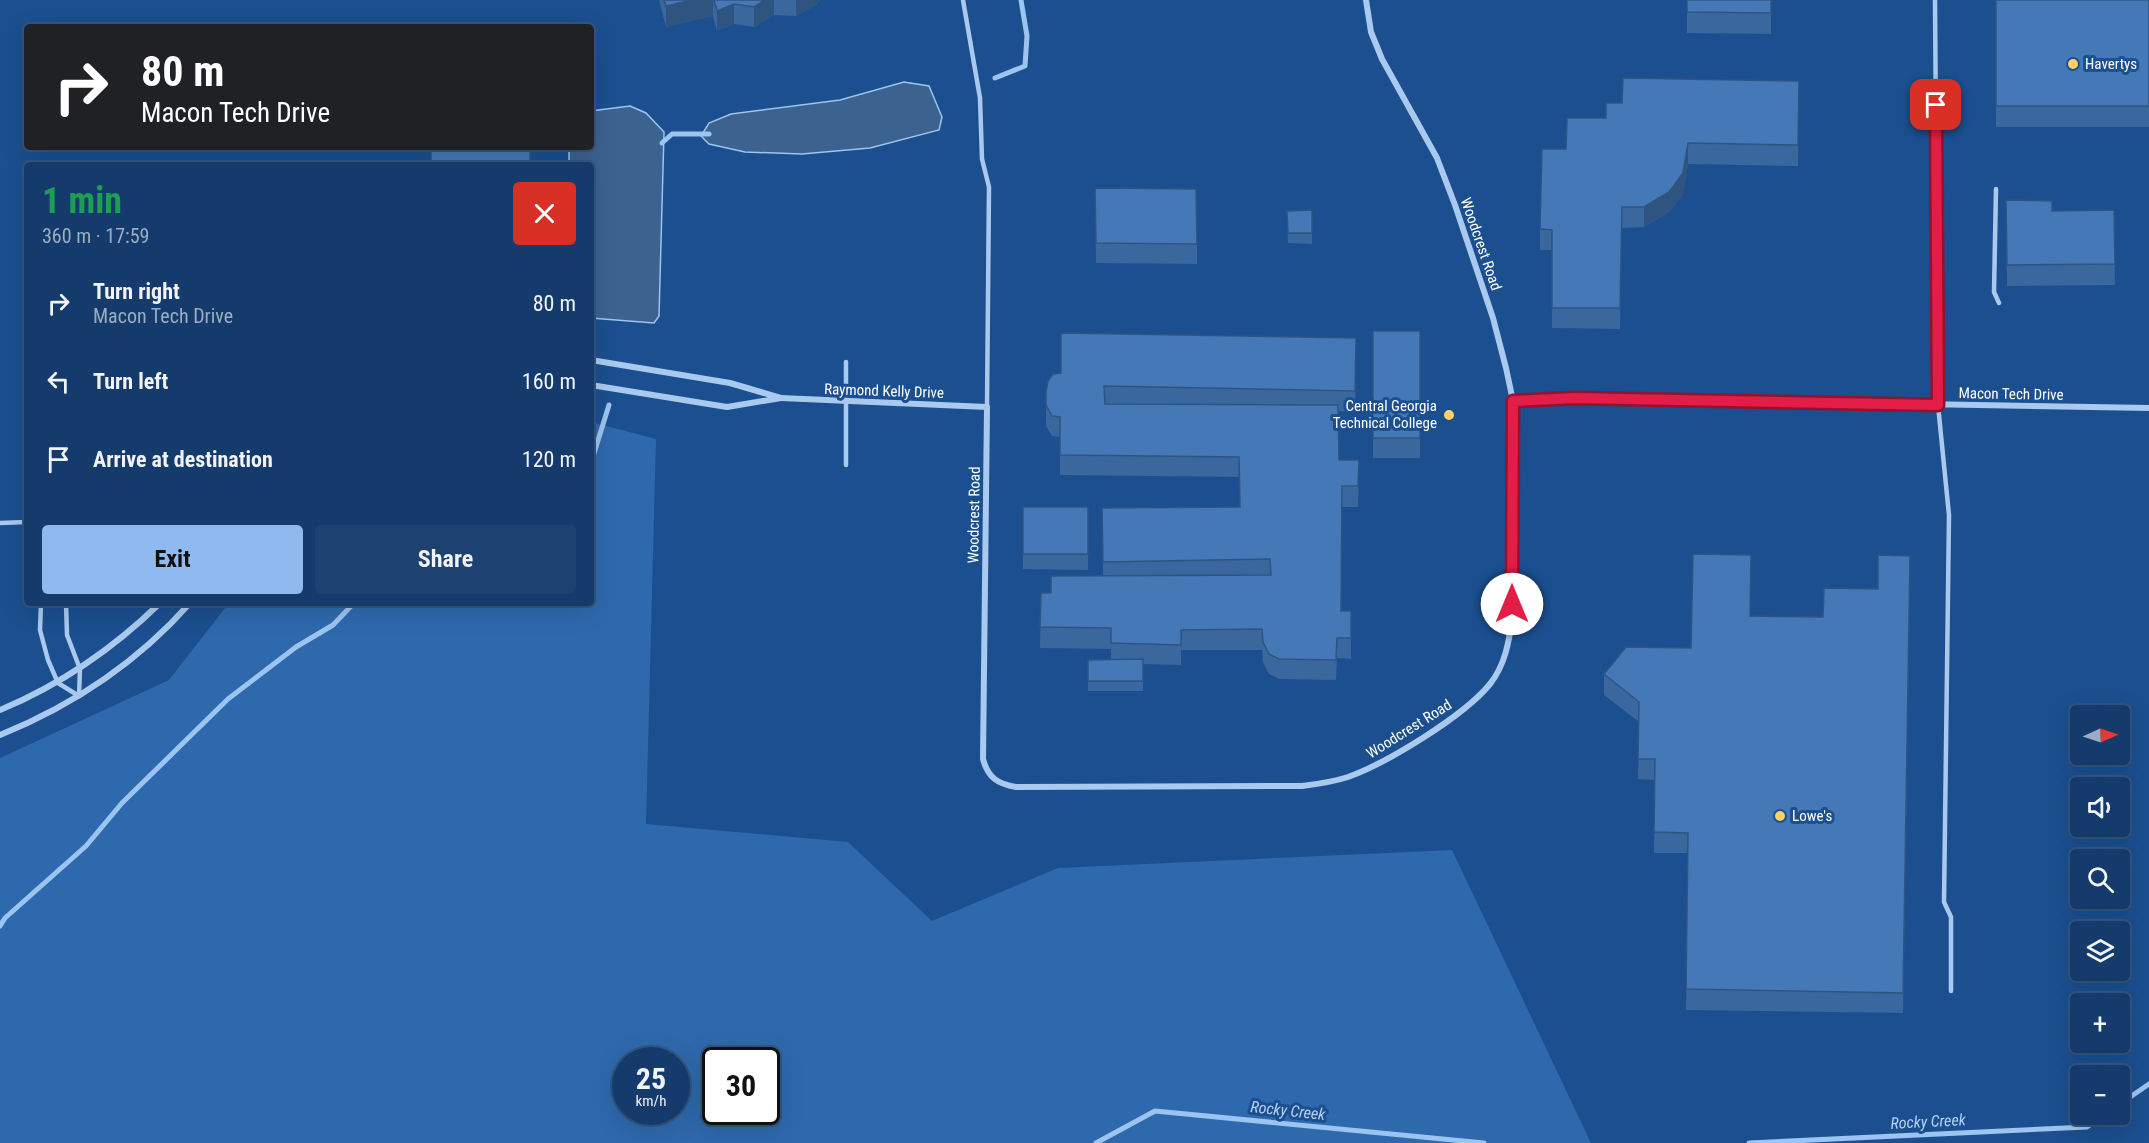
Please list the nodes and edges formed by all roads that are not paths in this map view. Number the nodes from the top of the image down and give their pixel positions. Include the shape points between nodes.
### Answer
1 (963, 0) edge
2 (1366, 0) edge
3 (1935, 0) edge
4 (1996, 189) dead end
5 (1999, 303) dead end
6 (594, 360) edge
7 (846, 362) dead end
8 (594, 385) edge
9 (780, 398) junction
10 (846, 401) junction
11 (1513, 401) junction
12 (1938, 405) junction
13 (987, 407) junction
14 (2149, 408) edge
15 (846, 465) dead end
16 (24, 522) edge
17 (0, 523) edge
18 (41, 606) edge
19 (66, 606) edge
20 (157, 606) edge
21 (187, 606) edge
22 (80, 669) junction
23 (58, 683) junction
24 (79, 696) junction
25 (0, 710) edge
26 (0, 735) edge
27 (1951, 991) dead end

1 - 13 lane via 980,98 982,159 989,188
2 - 11 street, Woodcrest Road via 1371,32 1382,59 1437,158 1455,205 1493,318
3 - 12 lane
4 - 5 lane via 1994,292
6 - 9 street, Raymond Kelly Drive via 730,383
7 - 10 lane
8 - 9 street, Raymond Kelly Drive via 727,407
9 - 10 street, Raymond Kelly Drive
10 - 13 street, Raymond Kelly Drive
10 - 15 lane
11 - 12 street, Macon Tech Drive via 1575,398
11 - 13 street, Woodcrest Road via 1512,619 1510,641 1491,682 1472,703 1367,769 1327,783 1280,787 1016,787 993,779 986,771 983,726
12 - 14 street, Macon Tech Drive
12 - 27 lane via 1949,516 1944,902 1951,917
16 - 17 lane
18 - 23 lane via 43,646
19 - 22 lane via 67,635
20 - 22 street
21 - 24 street via 130,661
22 - 23 street
22 - 24 lane
23 - 24 lane
23 - 25 street
24 - 26 street

